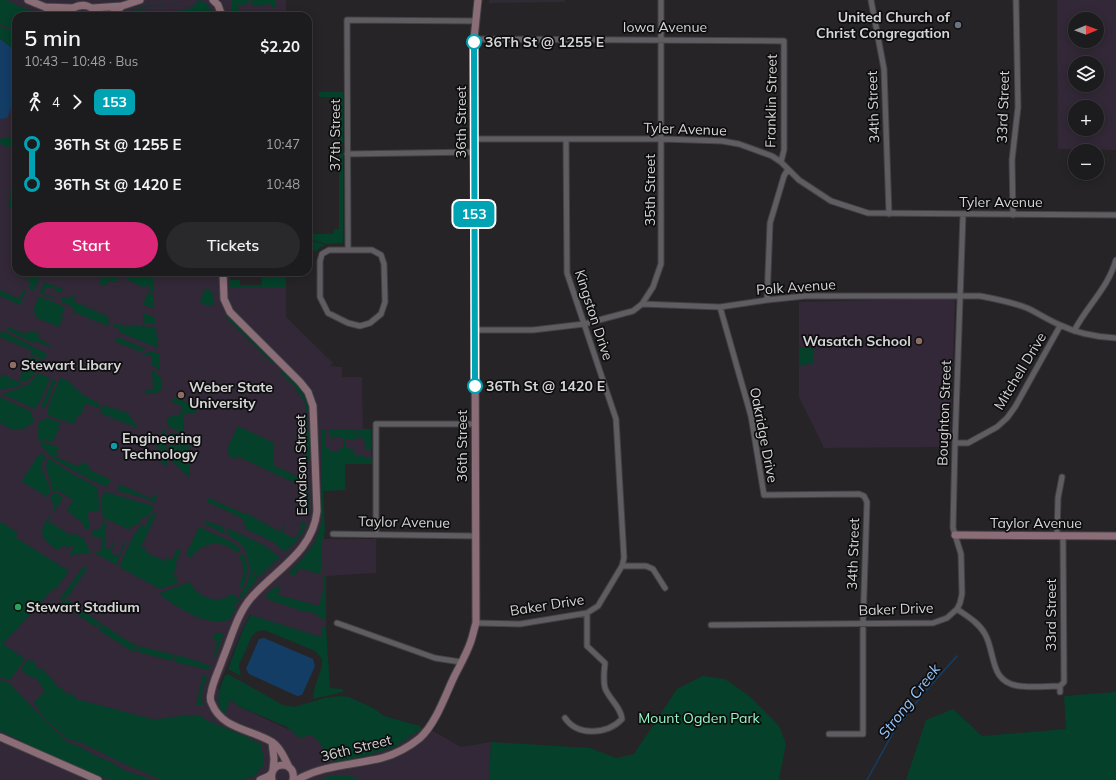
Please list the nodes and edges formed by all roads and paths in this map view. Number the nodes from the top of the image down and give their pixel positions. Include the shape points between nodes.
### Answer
1 (28, 0) edge
2 (140, 0) edge
3 (478, 0) edge
4 (661, 0) edge
5 (871, 0) edge
6 (1016, 0) edge
7 (214, 1) edge
8 (75, 5) edge
9 (90, 5) edge
10 (122, 6) junction
11 (45, 7) junction
12 (51, 12) edge
13 (115, 12) edge
14 (221, 12) edge
15 (476, 21) junction
16 (474, 39) junction
17 (661, 39) junction
18 (784, 41) joint
19 (474, 139) junction
20 (566, 139) junction
21 (662, 139) junction
22 (474, 152) junction
23 (347, 154) junction
24 (781, 162) junction
25 (788, 169) junction
26 (889, 214) junction
27 (963, 214) junction
28 (1013, 215) junction
29 (1116, 215) edge
30 (348, 250) junction
31 (1116, 260) edge
32 (223, 276) edge
33 (960, 296) junction
34 (767, 300) junction
35 (642, 304) junction
36 (720, 307) junction
37 (584, 324) junction
38 (1060, 326) junction
39 (475, 330) junction
40 (1074, 331) junction
41 (1116, 338) edge
42 (475, 424) junction
43 (955, 443) junction
44 (1062, 477) dead end
45 (864, 496) joint
46 (333, 534) dead end
47 (376, 535) junction
48 (955, 535) junction
49 (475, 536) junction
50 (1060, 536) junction
51 (1116, 536) edge
52 (622, 566) junction
53 (665, 588) dead end
54 (957, 610) junction
55 (587, 613) junction
56 (337, 623) dead end
57 (476, 623) junction
58 (863, 623) junction
59 (711, 625) dead end
60 (461, 662) junction
61 (565, 718) dead end
62 (829, 734) dead end
63 (0, 737) edge
64 (272, 742) junction
65 (290, 768) junction
66 (310, 773) junction
67 (272, 774) edge
68 (98, 780) edge
69 (260, 780) edge
70 (293, 780) edge
71 (297, 780) edge

1 - 11 street
2 - 10 street
3 - 15 street, 36th Street
4 - 17 street, 35th Street
5 - 26 street, 34th Street via 884,69
6 - 28 street, 33rd Street via 1018,107 1012,160
7 - 14 street
8 - 9 street
8 - 11 street
9 - 10 street
10 - 13 street
11 - 12 street
15 - 16 street, 36th Street
15 - 23 street, 37th Street via 347,20
16 - 17 street, Iowa Avenue
16 - 19 street, 36th Street
17 - 18 street, Iowa Avenue
17 - 21 street, 35th Street
18 - 24 street, Franklin Street via 784,150
19 - 20 street, Tyler Avenue
19 - 22 street, 36th Street
20 - 21 street, Tyler Avenue
20 - 37 street, Kingston Drive via 567,273
21 - 24 street, Tyler Avenue via 739,144
21 - 35 street, 35th Street via 661,264 653,288
22 - 23 street
22 - 39 street, 36th Street
23 - 30 street, 37th Street
24 - 25 street, Tyler Avenue
25 - 26 street, Tyler Avenue via 798,180 831,201 868,213
25 - 34 street via 770,223
26 - 27 street, Tyler Avenue
27 - 28 street, Tyler Avenue
27 - 33 street, Boughton Street
28 - 29 street, Tyler Avenue
30 - 30 street via 372,250 381,255 384,264 385,302 381,314 370,323 360,326 328,313 320,297 322,254 329,250
31 - 40 street via 1102,291
32 - 64 street, Edvalson Street via 224,299 230,312 300,382 308,392 313,406 317,511 313,530 299,552 251,599 237,624 210,695 212,705 221,719
33 - 34 street, Polk Avenue via 804,296
33 - 38 street, Polk Avenue via 1004,300 1028,308
33 - 43 street, Boughton Street
34 - 36 street, Polk Avenue
35 - 36 street, Polk Avenue
35 - 37 street via 624,314
36 - 45 street, Oakridge Drive via 751,416 764,495
37 - 39 street via 533,330
37 - 52 street, Kingston Drive via 616,419 624,558
38 - 40 street, Polk Avenue
38 - 43 street, Mitchell Drive via 1007,418 997,427 968,443
39 - 42 street, 36th Street
40 - 41 street, Polk Avenue
42 - 47 street via 376,424
42 - 49 street, 36th Street
43 - 48 street, Boughton Street
44 - 50 street, 33rd Street via 1058,498
45 - 58 street, 34th Street via 867,502
46 - 47 street, Taylor Avenue
47 - 49 street, Taylor Avenue
48 - 50 street, Taylor Avenue
48 - 54 street, Boughton Street via 962,558 962,594
49 - 57 street, 36th Street
50 - 51 street, Taylor Avenue
50 - 54 street, 33rd Street via 1064,682 1060,689 1019,686 999,677 994,668 991,646 984,632
52 - 53 street via 646,566 653,569
52 - 55 street, Baker Drive via 598,606
54 - 58 street, Baker Drive via 947,618 933,623
55 - 57 street, Baker Drive via 520,624
55 - 61 street via 587,646 605,663 605,688 622,714 622,719 595,732 572,726
56 - 60 street via 435,658
57 - 60 street, 36th Street via 472,640
58 - 59 street, Baker Drive
58 - 62 street, 34th Street via 862,734
60 - 66 street, 36th Street via 434,719 421,737 409,746 383,757
63 - 68 street
64 - 65 street, Edvalson Street
64 - 67 street
65 - 66 street, 36th Street
65 - 67 street via 281,765
65 - 70 street
66 - 71 street, 36th Street
67 - 69 street

